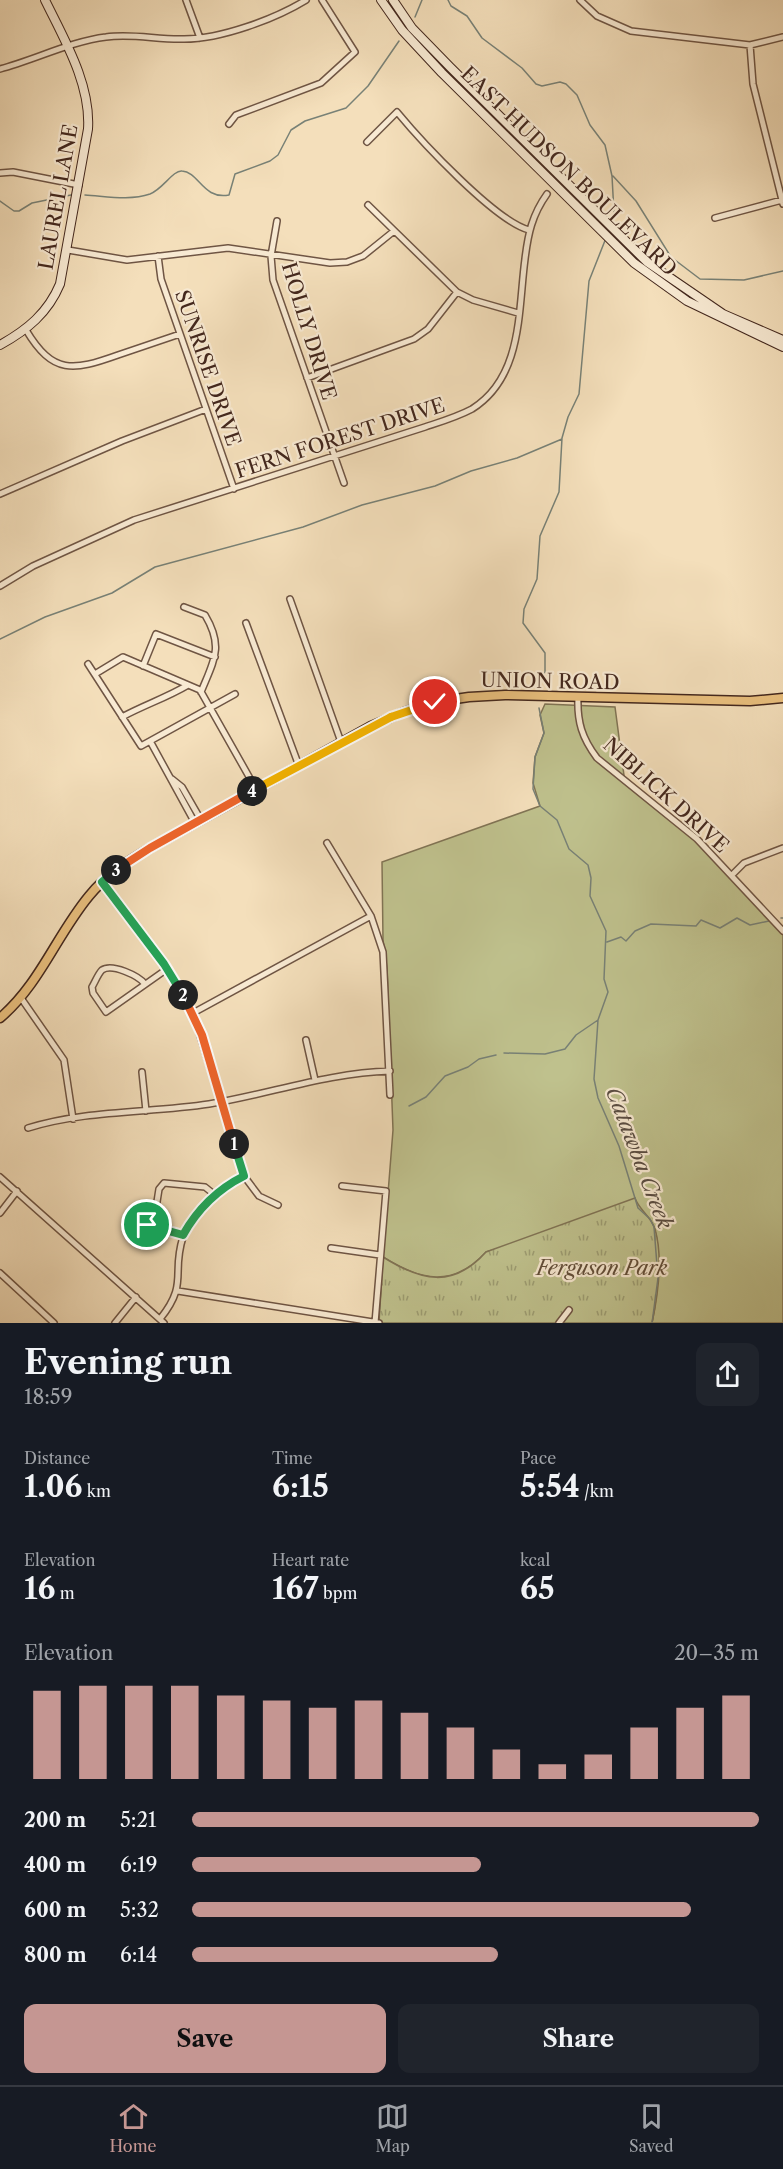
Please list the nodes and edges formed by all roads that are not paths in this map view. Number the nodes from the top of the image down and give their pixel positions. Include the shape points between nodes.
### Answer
1 (45, 0) edge
2 (186, 0) edge
3 (306, 0) edge
4 (322, 0) edge
5 (381, 0) edge
6 (393, 0) edge
7 (580, 0) edge
8 (783, 37) edge
9 (200, 38) junction
10 (750, 45) junction
11 (69, 48) junction
12 (0, 69) edge
13 (229, 124) dead end
14 (367, 142) dead end
15 (0, 173) edge
16 (79, 185) junction
17 (547, 194) dead end
18 (782, 202) edge
19 (368, 205) dead end
20 (716, 218) dead end
21 (277, 221) dead end
22 (529, 230) junction
23 (394, 231) junction
24 (68, 250) junction
25 (271, 255) junction
26 (158, 256) junction
27 (457, 292) junction
28 (518, 313) junction
29 (26, 330) junction
30 (759, 333) junction
31 (180, 334) junction
32 (783, 340) edge
33 (0, 345) edge
34 (783, 347) edge
35 (307, 378) junction
36 (206, 409) junction
37 (334, 456) junction
38 (344, 483) dead end
39 (234, 489) junction
40 (0, 494) edge
41 (1, 582) edge
42 (290, 599) dead end
43 (184, 607) dead end
44 (246, 623) dead end
45 (215, 657) junction
46 (88, 664) dead end
47 (143, 666) junction
48 (94, 674) junction
49 (188, 685) junction
50 (201, 692) junction
51 (235, 694) dead end
52 (578, 697) junction
53 (783, 698) edge
54 (210, 707) junction
55 (122, 717) junction
56 (150, 741) junction
57 (341, 742) junction
58 (299, 766) junction
59 (256, 789) junction
60 (198, 821) junction
61 (327, 843) dead end
62 (783, 848) edge
63 (732, 875) junction
64 (102, 882) junction
65 (371, 916) junction
66 (783, 931) edge
67 (167, 969) junction
68 (145, 984) junction
69 (21, 998) junction
70 (193, 1013) junction
71 (0, 1018) edge
72 (306, 1040) dead end
73 (390, 1071) junction
74 (142, 1072) dead end
75 (315, 1080) junction
76 (390, 1095) dead end
77 (222, 1101) junction
78 (146, 1111) junction
79 (73, 1119) junction
80 (28, 1128) dead end
81 (244, 1176) junction
82 (0, 1177) edge
83 (342, 1186) dead end
84 (17, 1191) junction
85 (215, 1195) junction
86 (278, 1205) dead end
87 (0, 1213) edge
88 (183, 1235) junction
89 (331, 1248) dead end
90 (380, 1255) junction
91 (0, 1273) edge
92 (178, 1291) junction
93 (136, 1297) junction
94 (568, 1310) dead end
95 (162, 1321) edge
96 (54, 1323) edge
97 (115, 1323) edge
98 (376, 1323) edge
99 (558, 1323) edge

1 - 11 main road, LAUREL LANE
2 - 9 street
3 - 9 street via 284,12
4 - 13 street via 355,52 321,83 236,115
5 - 30 main road, EAST HUDSON BOULEVARD via 419,49 650,276 687,302
6 - 30 main road, EAST HUDSON BOULEVARD via 412,28 625,242 672,282
7 - 10 street via 597,16 631,31
8 - 10 street
9 - 11 street via 103,37
10 - 18 street via 753,84
11 - 12 street
11 - 16 main road, LAUREL LANE via 84,93 88,121
14 - 22 street via 398,112 412,131 496,213
15 - 16 street via 14,172
16 - 24 main road, LAUREL LANE
17 - 22 street, FERN FOREST DRIVE
18 - 20 street
19 - 23 street
21 - 25 street, HOLLY DRIVE
22 - 28 street, FERN FOREST DRIVE
23 - 25 street via 363,256 347,262
23 - 27 street
24 - 26 street via 122,260
24 - 29 main road, LAUREL LANE via 57,291
25 - 26 street via 228,248
25 - 35 street, HOLLY DRIVE via 273,280
26 - 31 street, SUNRISE DRIVE via 159,274
27 - 28 street
27 - 35 street via 428,329 414,339
28 - 37 street, FERN FOREST DRIVE via 509,365 497,387 478,404 456,416
29 - 31 street via 42,354 74,368
29 - 33 main road, LAUREL LANE
30 - 32 main road, EAST HUDSON BOULEVARD
30 - 34 main road, EAST HUDSON BOULEVARD
31 - 36 street, SUNRISE DRIVE
35 - 37 street, HOLLY DRIVE
36 - 39 street, SUNRISE DRIVE
36 - 40 street
37 - 38 street, HOLLY DRIVE
37 - 39 street, FERN FOREST DRIVE
39 - 41 street, FERN FOREST DRIVE via 134,520
42 - 57 street
43 - 45 street via 204,615 212,627 217,640
44 - 58 street
45 - 47 street via 156,634
45 - 50 street
46 - 48 street
47 - 48 street via 123,657
47 - 49 street
48 - 55 street
49 - 50 street
49 - 55 street
50 - 54 street
51 - 54 street
52 - 53 main road, UNION ROAD via 750,701
52 - 57 main road, UNION ROAD via 484,695 452,699 404,712
52 - 63 street, NIBLICK DRIVE via 578,723 597,758 697,839
54 - 56 street
54 - 59 street
55 - 56 street via 141,746
56 - 60 street via 172,779 182,787
57 - 58 main road, UNION ROAD
58 - 59 main road, UNION ROAD
59 - 60 main road, UNION ROAD
60 - 64 main road, UNION ROAD via 134,858
61 - 65 street
62 - 63 street via 751,860
63 - 66 street, NIBLICK DRIVE
64 - 67 street
64 - 69 main road, UNION ROAD via 82,905
65 - 70 street
65 - 73 street via 386,967
67 - 68 street
67 - 70 street
68 - 68 street via 106,1012 92,987 102,970 108,968 135,974
69 - 71 main road, UNION ROAD
69 - 79 street via 64,1060
70 - 77 street
72 - 75 street
73 - 75 street
73 - 76 street
74 - 78 street
75 - 77 street
77 - 78 street
77 - 81 street
78 - 79 street
79 - 80 street
81 - 85 street
81 - 86 street via 259,1196
82 - 84 street
83 - 90 street via 386,1191
84 - 87 street
84 - 93 street
85 - 88 street
85 - 88 street via 205,1187 164,1183 159,1189 150,1226
88 - 92 street
89 - 90 street
90 - 98 street
91 - 96 street
92 - 95 street
92 - 98 street
93 - 95 street
93 - 97 street
94 - 99 street

